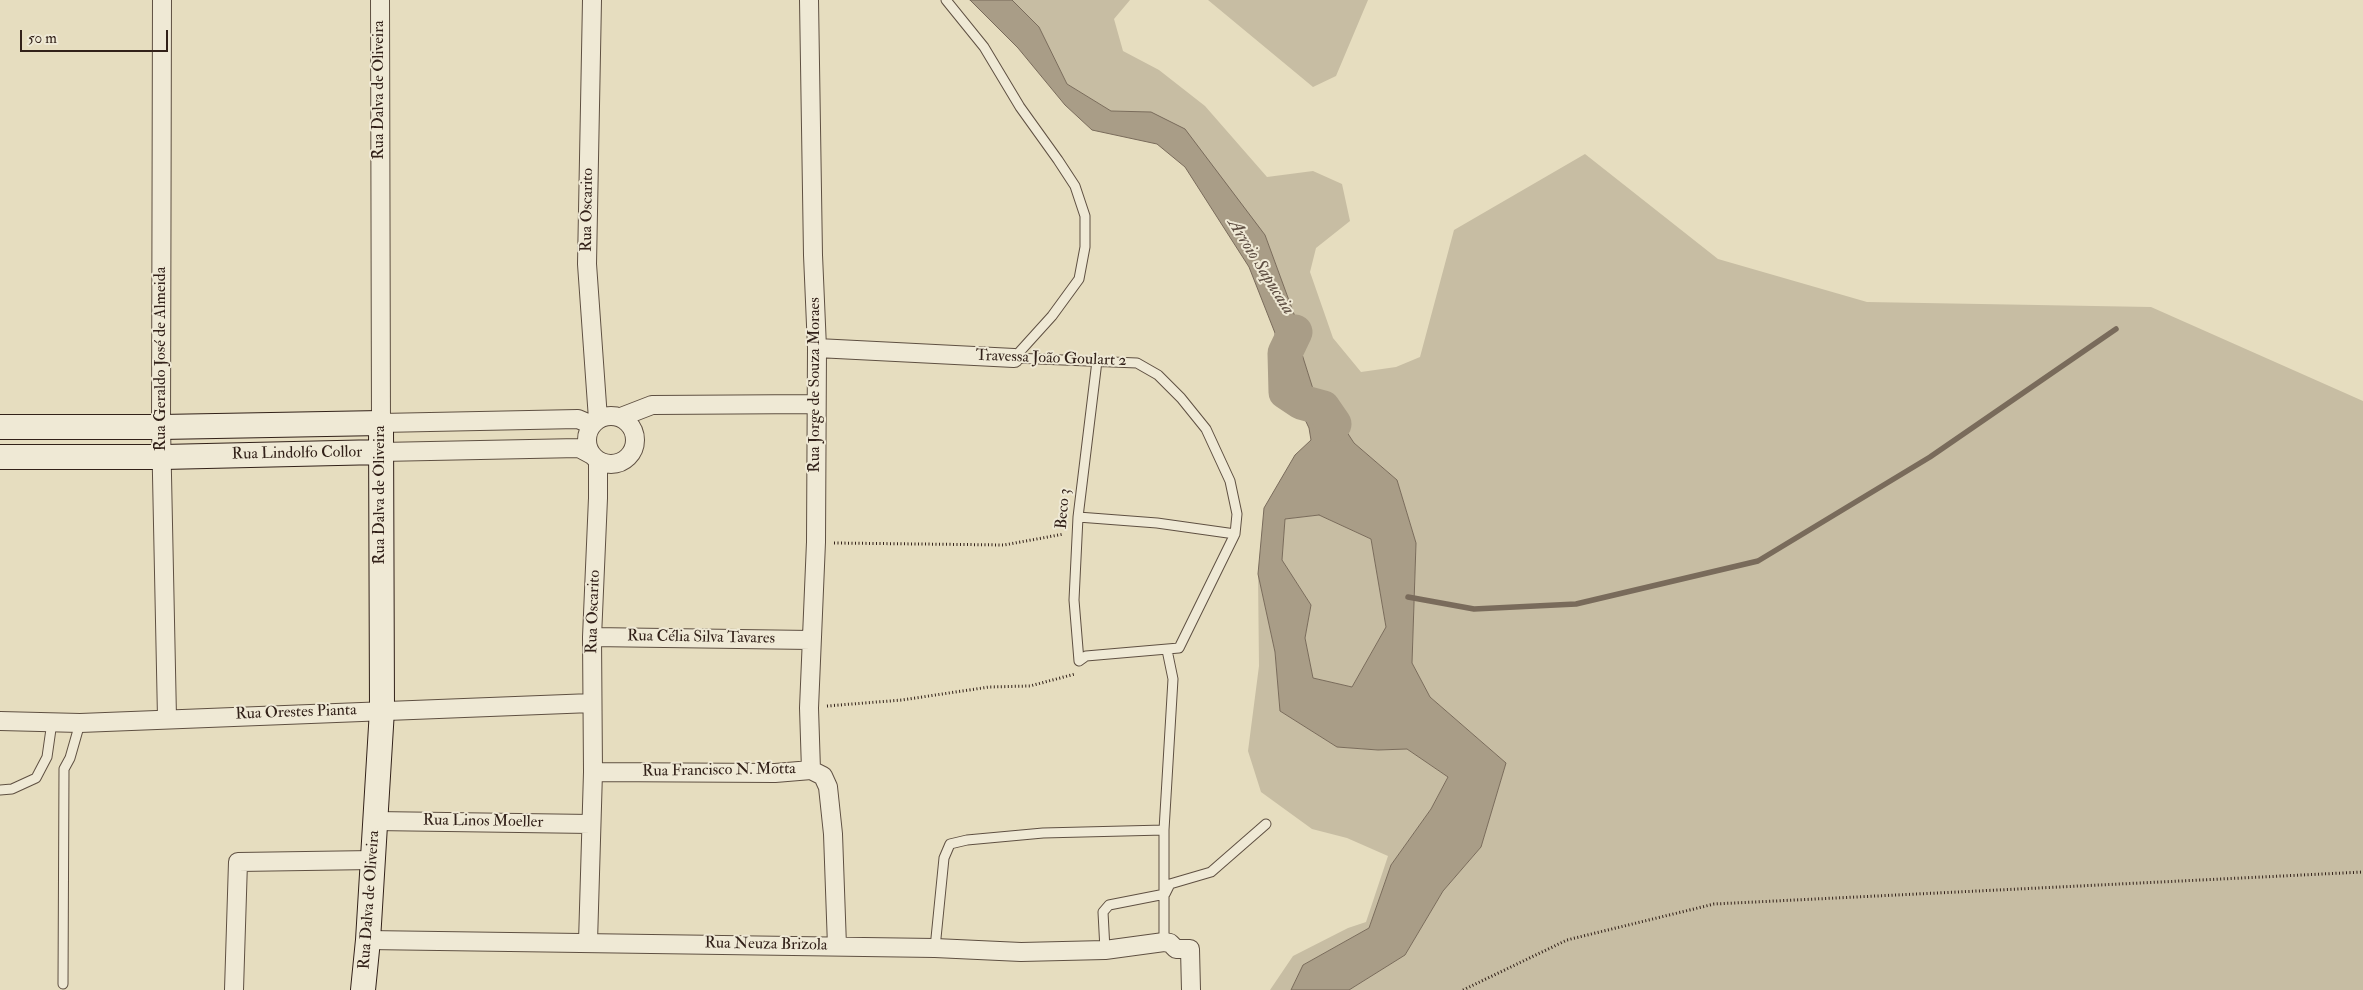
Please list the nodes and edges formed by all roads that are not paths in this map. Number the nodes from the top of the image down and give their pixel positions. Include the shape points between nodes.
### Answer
1 (162, 0) edge
2 (380, 0) edge
3 (592, 0) edge
4 (810, 0) edge
5 (946, 0) edge
6 (818, 348) junction
7 (1014, 358) junction
8 (1097, 361) junction
9 (816, 404) junction
10 (621, 417) junction
11 (595, 422) junction
12 (381, 423) junction
13 (0, 426) edge
14 (162, 427) junction
15 (381, 452) junction
16 (0, 457) edge
17 (163, 457) junction
18 (595, 458) junction
19 (1078, 517) junction
20 (1235, 534) junction
21 (592, 637) junction
22 (811, 640) junction
23 (1167, 650) junction
24 (592, 703) junction
25 (382, 710) junction
26 (167, 718) junction
27 (0, 721) edge
28 (52, 722) junction
29 (80, 722) junction
30 (811, 770) junction
31 (593, 772) junction
32 (0, 790) edge
33 (375, 821) junction
34 (591, 824) junction
35 (1266, 824) dead end
36 (1164, 830) junction
37 (373, 860) junction
38 (1165, 894) junction
39 (368, 940) junction
40 (588, 942) junction
41 (1164, 942) junction
42 (837, 946) junction
43 (934, 948) junction
44 (1105, 950) junction
45 (63, 984) dead end
46 (234, 990) edge
47 (363, 990) edge
48 (1191, 990) edge

1 - 14 street, Rua Geraldo José de Almeida
2 - 12 street, Rua Dalva de Oliveira
3 - 11 street, Rua Oscarito via 587,264
4 - 6 street, Rua Jorge de Souza Moraes via 813,255
5 - 7 lane via 984,47 1075,186 1085,216 1085,247 1079,279 1052,316
6 - 7 street, Travessa João Goulart 2
6 - 9 street, Rua Jorge de Souza Moraes
7 - 8 lane, Travessa João Goulart 2
8 - 19 lane, Beco 3
8 - 20 lane, Travessa João Goulart 2 via 1137,363 1158,375 1206,429 1230,482 1237,514
9 - 10 street via 652,406
9 - 22 street, Rua Jorge de Souza Moraes via 816,542
10 - 11 street via 613,415
10 - 18 street via 633,428 636,436 633,452 621,463 613,465
11 - 12 street, Rua Lindolfo Collor via 578,419
11 - 18 street via 587,440
12 - 14 street, Rua Lindolfo Collor
12 - 15 street, Rua Dalva de Oliveira
13 - 14 street, Rua Lindolfo Collor
14 - 17 street, Rua Geraldo José de Almeida
15 - 17 street, Rua Lindolfo Collor
15 - 18 street, Rua Lindolfo Collor via 579,448
15 - 25 street, Rua Dalva de Oliveira
16 - 17 street, Rua Lindolfo Collor
17 - 26 street, Rua Geraldo José de Almeida
18 - 21 street, Rua Oscarito via 598,498
19 - 20 lane via 1157,523
19 - 23 lane, Beco 3 via 1074,600 1079,661 1086,656
20 - 23 lane via 1178,648
21 - 22 street, Rua Célia Silva Tavares
21 - 24 street, Rua Oscarito
22 - 30 street, Rua Jorge de Souza Moraes
23 - 36 lane via 1173,679
24 - 25 street, Rua Orestes Pianta
24 - 31 street, Rua Oscarito
25 - 26 street, Rua Orestes Pianta
25 - 33 street, Rua Dalva de Oliveira
26 - 29 street, Rua Orestes Pianta
27 - 28 street, Rua Orestes Pianta
28 - 29 street, Rua Orestes Pianta
28 - 32 lane via 47,757 36,778 12,789
29 - 45 lane via 64,769
30 - 31 street, Rua Francisco N. Motta via 775,773
30 - 42 street, Rua Francisco N. Motta via 823,776 828,787
31 - 34 street, Rua Oscarito
33 - 34 street, Rua Linos Moeller
33 - 37 street, Rua Dalva de Oliveira
34 - 40 street, Rua Oscarito
35 - 38 lane via 1211,872 1170,884
36 - 38 lane
36 - 43 lane via 1043,833 950,844 944,858
37 - 39 street, Rua Dalva de Oliveira
37 - 46 street via 238,862
38 - 41 lane
38 - 44 lane via 1109,905 1103,912
39 - 40 street, Rua Neuza Brizola
39 - 47 street, Rua Dalva de Oliveira
40 - 42 street, Rua Neuza Brizola
41 - 44 street, Rua Neuza Brizola
41 - 48 street via 1176,949 1190,949
42 - 43 street, Rua Neuza Brizola
43 - 44 street, Rua Neuza Brizola via 1021,952

